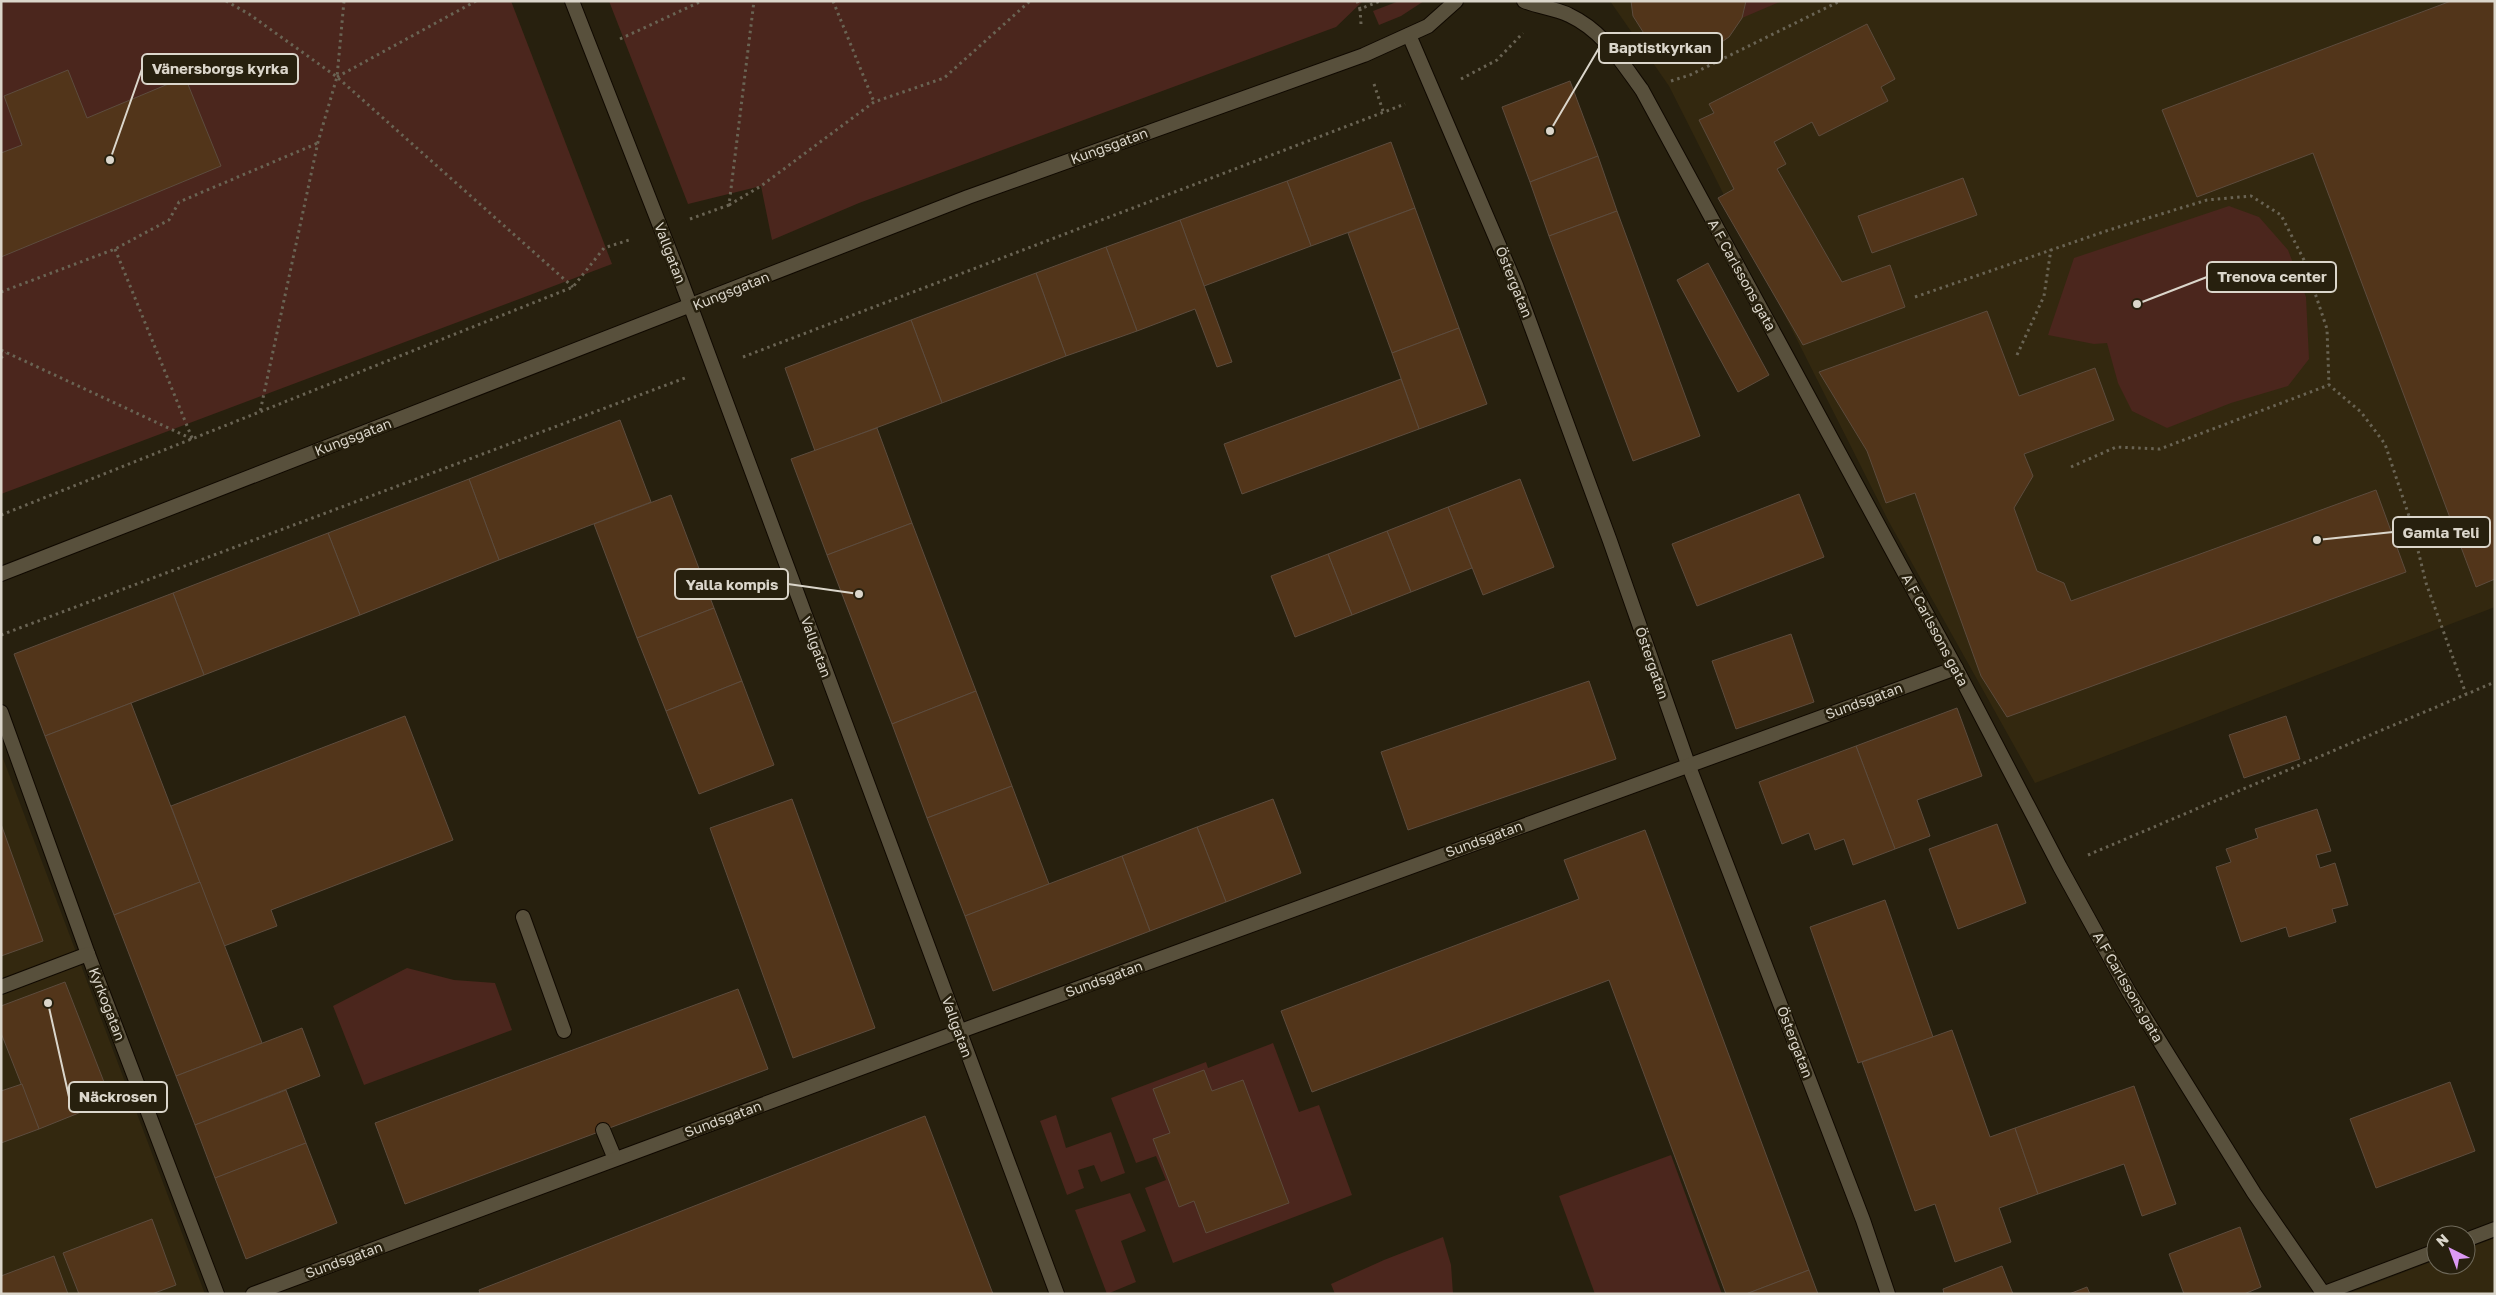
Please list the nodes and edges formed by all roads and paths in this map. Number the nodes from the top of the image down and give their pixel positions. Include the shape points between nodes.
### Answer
1 (226, 1) edge
2 (344, 1) edge
3 (476, 1) edge
4 (572, 1) edge
5 (702, 1) edge
6 (754, 1) edge
7 (833, 1) edge
8 (1030, 1) edge
9 (1357, 1) edge
10 (1456, 1) edge
11 (1840, 1) edge
12 (1528, 3) edge
13 (1360, 9) dead end
14 (1409, 35) junction
15 (592, 52) junction
16 (337, 77) junction
17 (1642, 90) junction
18 (1434, 91) junction
19 (874, 102) junction
20 (318, 142) junction
21 (728, 205) junction
22 (661, 228) junction
23 (114, 248) junction
24 (2052, 249) junction
25 (574, 286) junction
26 (1, 292) edge
27 (1915, 297) dead end
28 (690, 307) junction
29 (1, 350) edge
30 (6, 353) junction
31 (2017, 355) dead end
32 (1, 358) edge
33 (2329, 385) junction
34 (260, 412) junction
35 (192, 439) junction
36 (2071, 467) dead end
37 (1, 515) edge
38 (1, 574) edge
39 (1956, 668) junction
40 (2495, 682) edge
41 (2466, 694) junction
42 (1, 712) edge
43 (1688, 764) junction
44 (2060, 867) junction
45 (523, 917) dead end
46 (88, 954) junction
47 (1, 987) edge
48 (564, 1031) dead end
49 (958, 1032) junction
50 (603, 1130) dead end
51 (615, 1159) junction
52 (2495, 1229) edge
53 (2476, 1236) edge
54 (2426, 1255) edge
55 (216, 1294) edge
56 (253, 1294) edge
57 (1057, 1294) edge
58 (1888, 1294) edge
59 (2322, 1294) edge

1 - 16 path
2 - 16 path
3 - 16 path
4 - 15 street, Vallgatan
5 - 15 path
6 - 21 path
7 - 19 path
8 - 19 path via 944,78
9 - 13 path
10 - 14 street, Kungsgatan via 1428,26
11 - 17 path via 1690,75
12 - 17 street, A F Carlssons gata via 1568,14 1588,25 1605,39
12 - 18 path via 1522,36 1496,60
14 - 18 street, Östergatan
14 - 28 street, Kungsgatan via 1364,55 968,197
15 - 22 street, Vallgatan
16 - 20 path
16 - 25 path
17 - 39 street, A F Carlssons gata
18 - 43 street, Östergatan via 1516,285
19 - 21 path via 761,186
20 - 23 path via 179,202 169,220
20 - 34 path
21 - 22 path
22 - 25 path via 604,248
22 - 28 street, Vallgatan
23 - 26 path
23 - 35 path
24 - 27 path
24 - 31 path via 2044,296
24 - 33 path via 2207,200 2251,196 2281,215 2304,260 2327,329
25 - 34 path
28 - 38 street, Kungsgatan
28 - 49 street, Vallgatan
29 - 30 path
30 - 32 path
30 - 35 path
33 - 36 path via 2160,449 2116,447
33 - 41 path via 2361,412 2384,444 2411,522 2426,583
34 - 35 path
35 - 37 path
39 - 43 street, Sundsgatan
39 - 44 street, A F Carlssons gata
40 - 41 path
41 - 44 path
42 - 46 street, Kyrkogatan
43 - 49 street, Sundsgatan
43 - 58 street, Östergatan via 1863,1220
44 - 59 street, A F Carlssons gata via 2129,992 2254,1193
45 - 48 street
46 - 47 street
46 - 55 street, Kyrkogatan
49 - 51 street, Sundsgatan
49 - 57 street, Vallgatan
50 - 51 street
51 - 56 street, Sundsgatan
52 - 53 street
54 - 59 street

